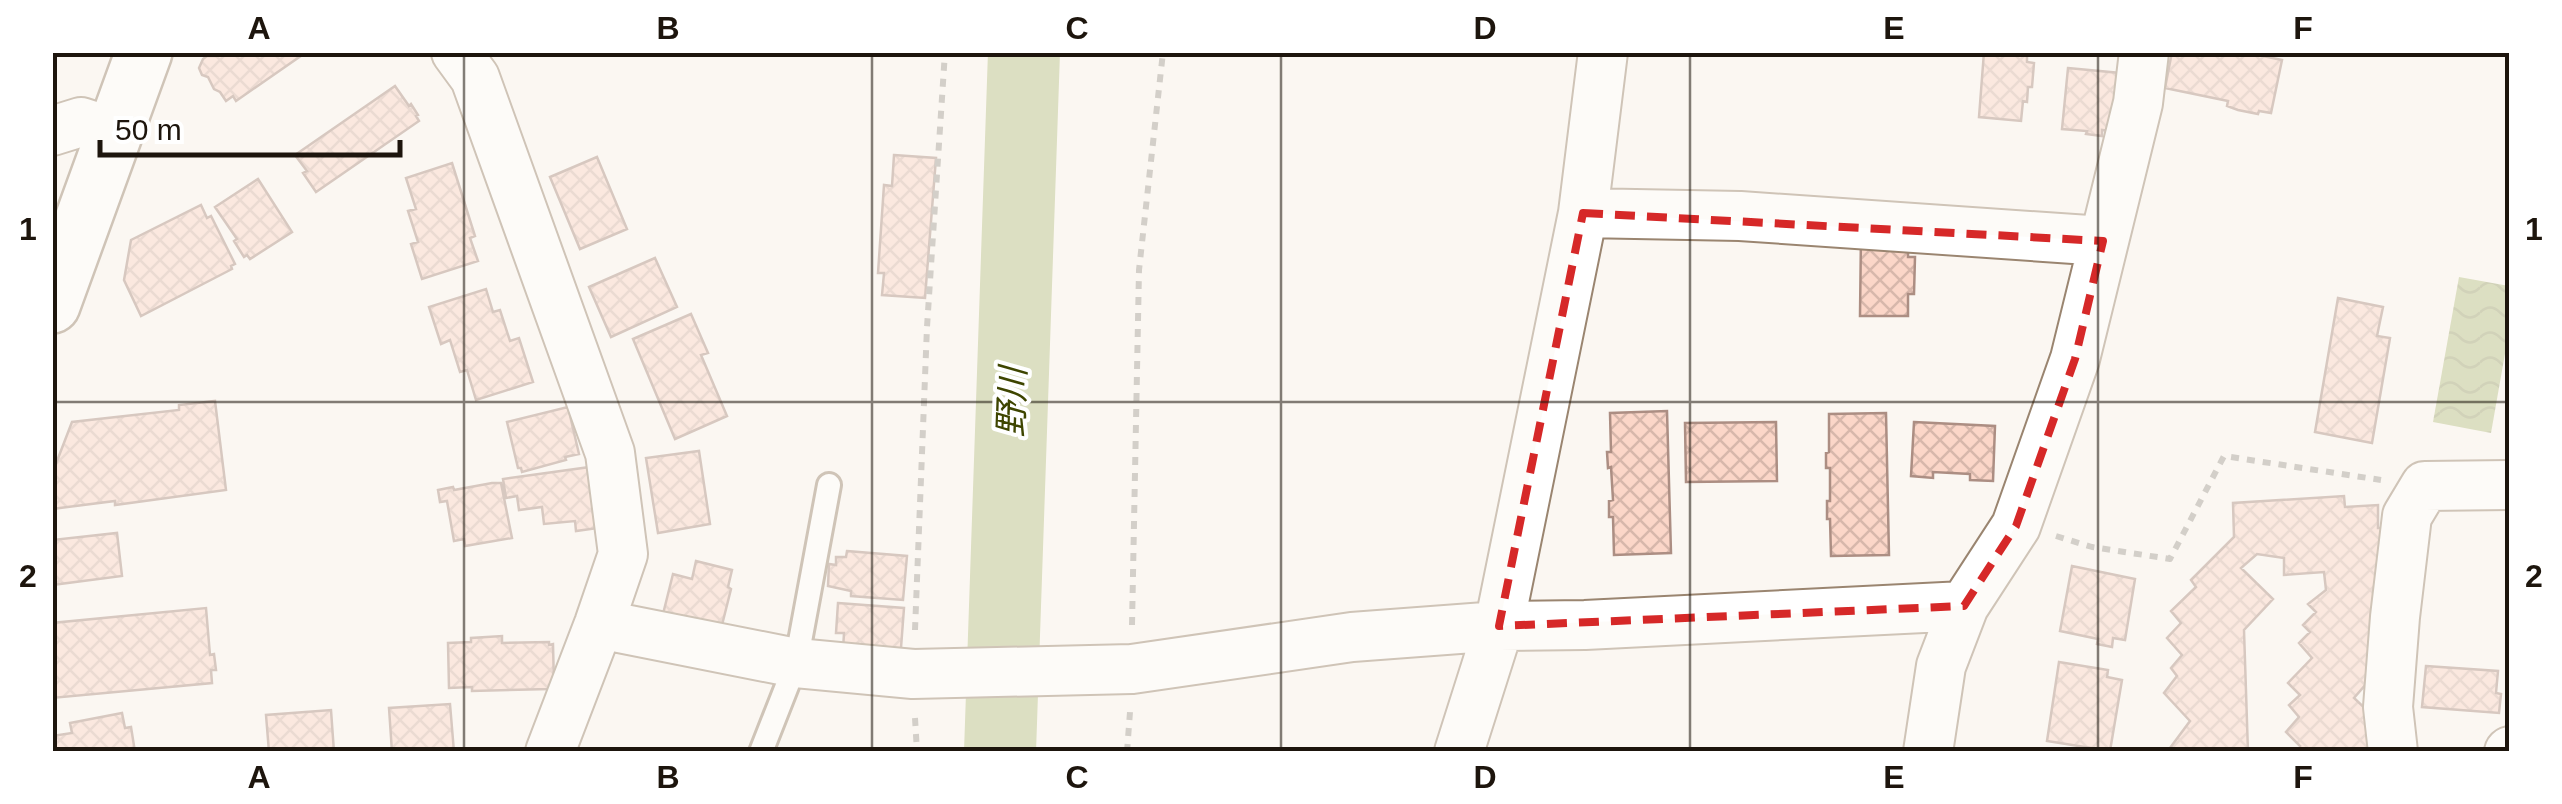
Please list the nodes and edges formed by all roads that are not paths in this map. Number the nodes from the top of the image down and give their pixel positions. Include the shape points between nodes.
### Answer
1 (144, 52) edge
2 (456, 52) edge
3 (1603, 52) edge
4 (2144, 52) edge
5 (52, 131) edge
6 (115, 133) junction
7 (1582, 213) junction
8 (2102, 241) junction
9 (52, 304) edge
10 (828, 485) dead end
11 (2510, 485) edge
12 (1964, 606) junction
13 (599, 624) junction
14 (1500, 626) junction
15 (796, 664) junction
16 (550, 752) edge
17 (761, 752) edge
18 (1459, 752) edge
19 (1928, 752) edge
20 (2393, 752) edge

1 - 6 main road
2 - 13 street via 475,78 610,453 623,554
3 - 7 street
4 - 8 street
5 - 6 street via 81,122
6 - 9 main road
7 - 8 street via 1740,216
7 - 14 street
8 - 12 street via 2075,360 2016,526
10 - 15 lane
11 - 20 street via 2424,486 2407,516 2388,707
12 - 14 street
12 - 19 street via 1941,666
13 - 15 street
13 - 16 street
14 - 15 street via 1352,637 1125,669 927,673
14 - 18 street
15 - 17 lane

